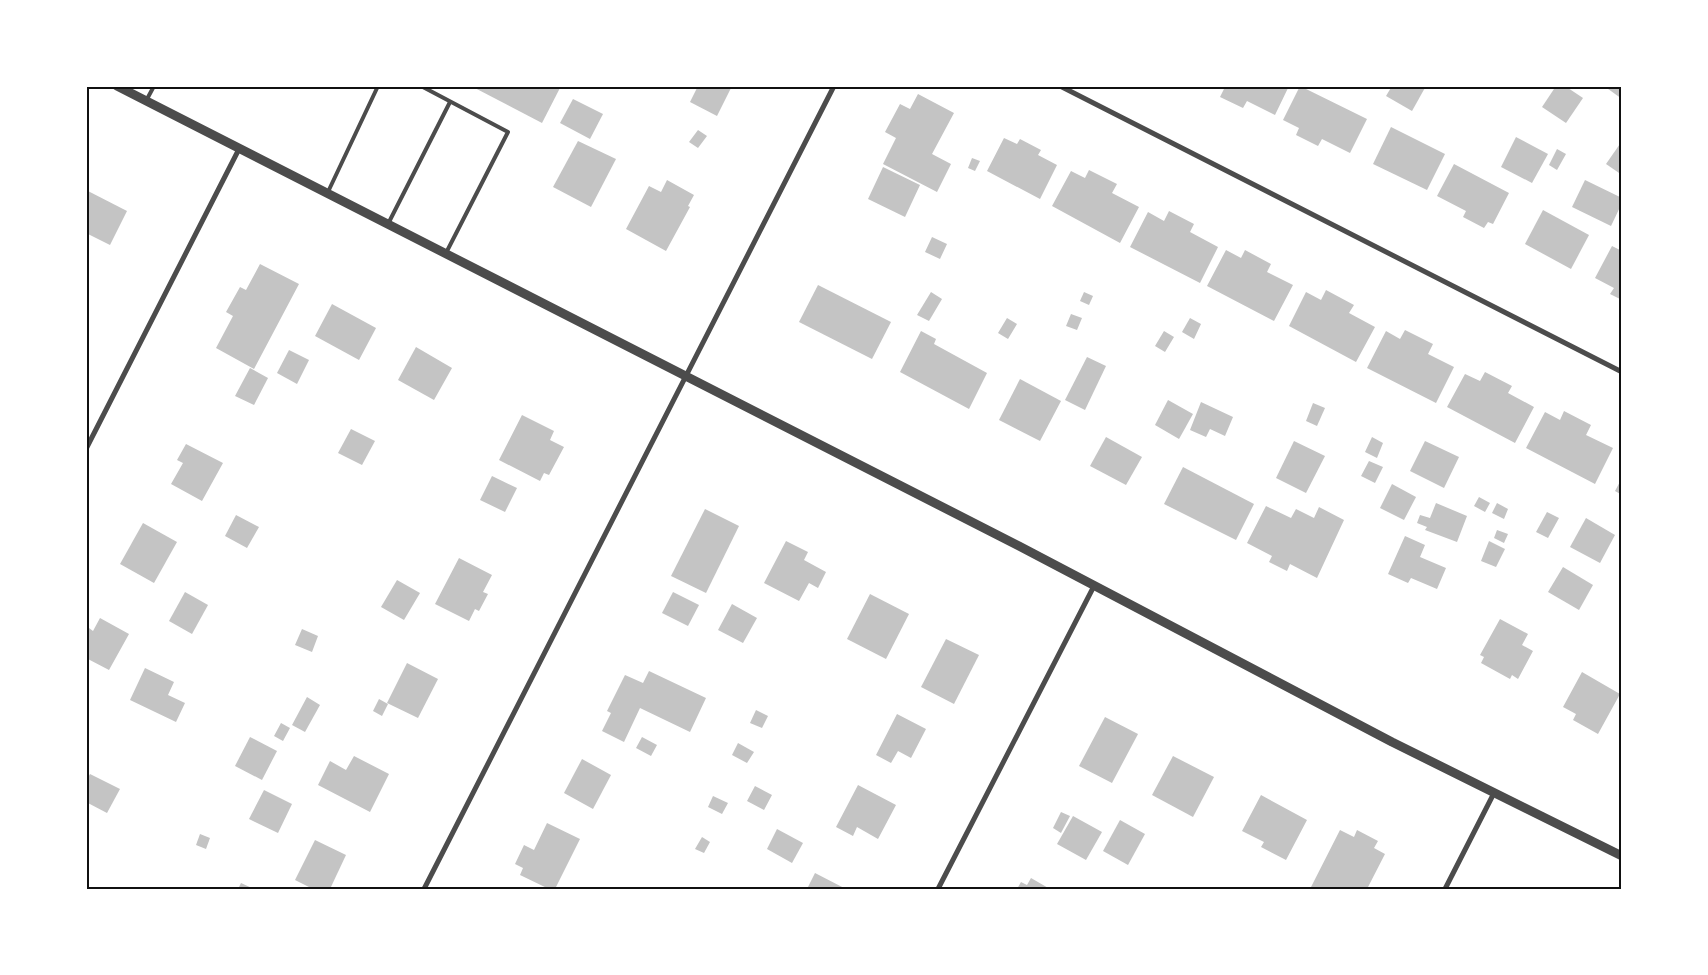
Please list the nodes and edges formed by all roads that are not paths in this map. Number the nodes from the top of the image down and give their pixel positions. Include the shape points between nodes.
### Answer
1 (117, 86) edge
2 (154, 86) edge
3 (378, 86) edge
4 (421, 86) edge
5 (834, 86) edge
6 (1060, 86) edge
7 (146, 101) junction
8 (450, 102) junction
9 (240, 149) junction
10 (328, 194) junction
11 (388, 224) junction
12 (446, 254) junction
13 (1622, 372) edge
14 (684, 375) junction
15 (86, 449) edge
16 (1094, 586) junction
17 (1494, 793) junction
18 (1622, 856) edge
19 (424, 889) edge
20 (938, 889) edge
21 (1445, 889) edge

1 - 7 street
2 - 7 lane
3 - 10 lane
4 - 8 lane
5 - 14 street
6 - 13 street
7 - 9 street
8 - 11 lane
8 - 12 lane via 508,132
9 - 10 street
9 - 15 street
10 - 11 street
11 - 12 street
12 - 14 street
14 - 16 street
14 - 19 street
16 - 17 street
16 - 20 street
17 - 18 street
17 - 21 street

